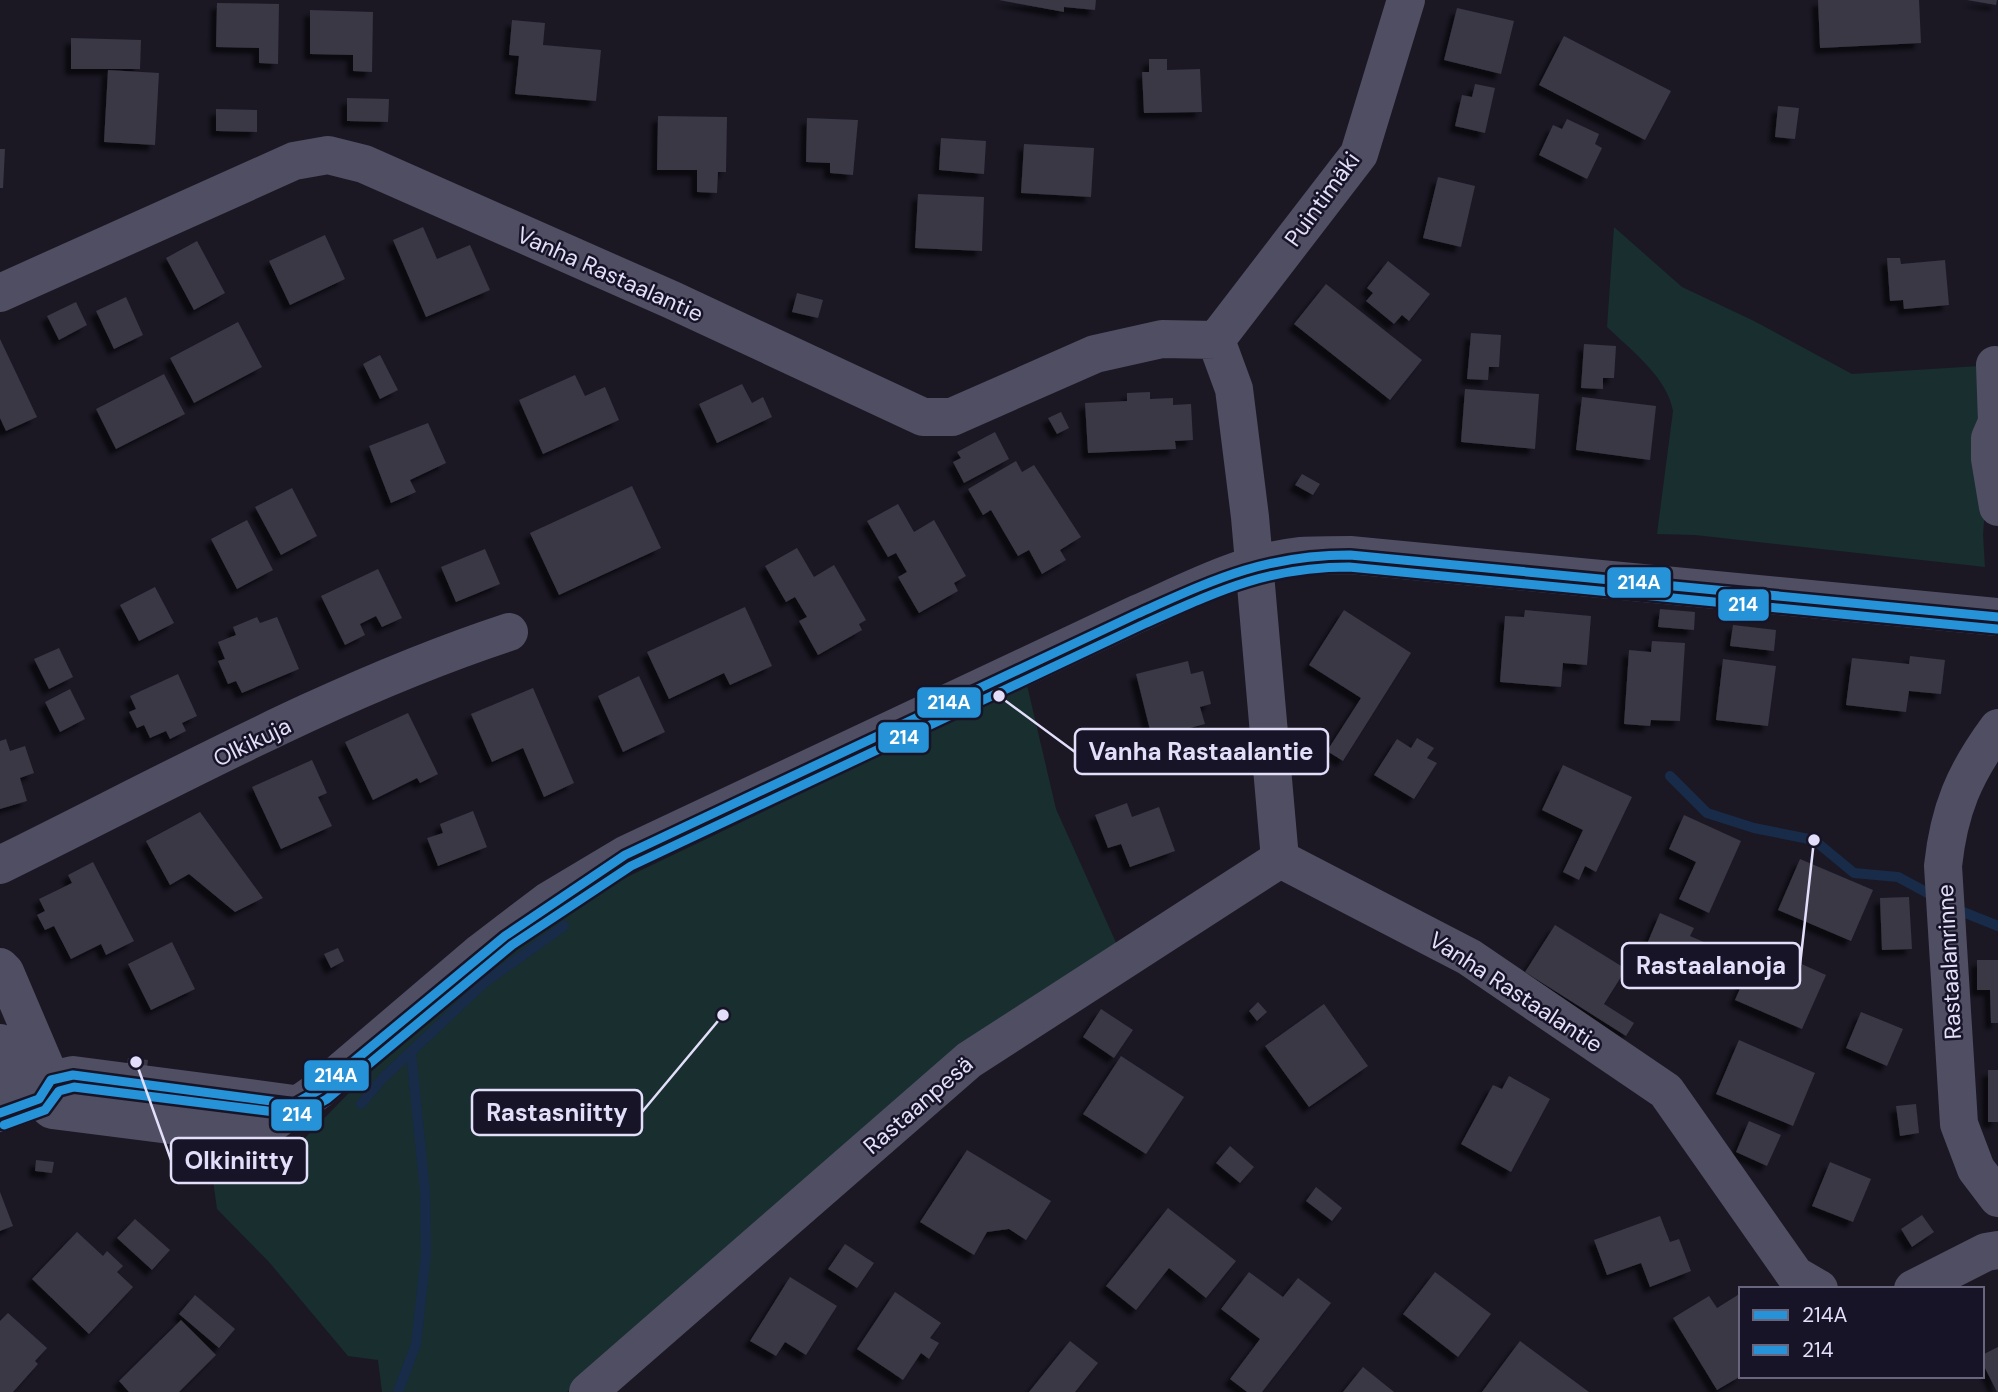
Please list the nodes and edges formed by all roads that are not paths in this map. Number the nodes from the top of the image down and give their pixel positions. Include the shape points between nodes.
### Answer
1 (1406, 0) edge
2 (0, 293) edge
3 (1216, 340) junction
4 (1995, 365) dead end
5 (1998, 507) edge
6 (1254, 566) junction
7 (1998, 617) edge
8 (509, 632) dead end
9 (1998, 728) edge
10 (1280, 859) junction
11 (0, 865) edge
12 (0, 967) edge
13 (0, 1044) edge
14 (28, 1099) edge
15 (1998, 1198) edge
16 (1998, 1250) edge
17 (1816, 1287) edge
18 (1917, 1287) edge
19 (587, 1392) edge

1 - 3 street, Puintimäki via 1359,154
2 - 3 street, Vanha Rastaalantie via 294,161 327,155 364,164 923,417 951,417 1095,354 1162,339
3 - 6 street via 1234,389
4 - 5 street via 1997,422 1990,438 1990,459
6 - 7 street via 1300,556 1350,555
6 - 10 street
6 - 14 street via 1212,579 605,866 548,901 481,952 275,1121 235,1132 52,1110
8 - 11 street, Olkikuja via 446,653 299,719
9 - 15 street, Rastaalanrinne via 1962,783 1947,825 1943,866 1959,1124 1976,1169
10 - 17 street, Vanha Rastaalantie via 1469,957 1667,1091 1796,1275
10 - 19 street, Rastaanpesä via 969,1059
12 - 14 street via 5,972
13 - 14 street
16 - 18 street

